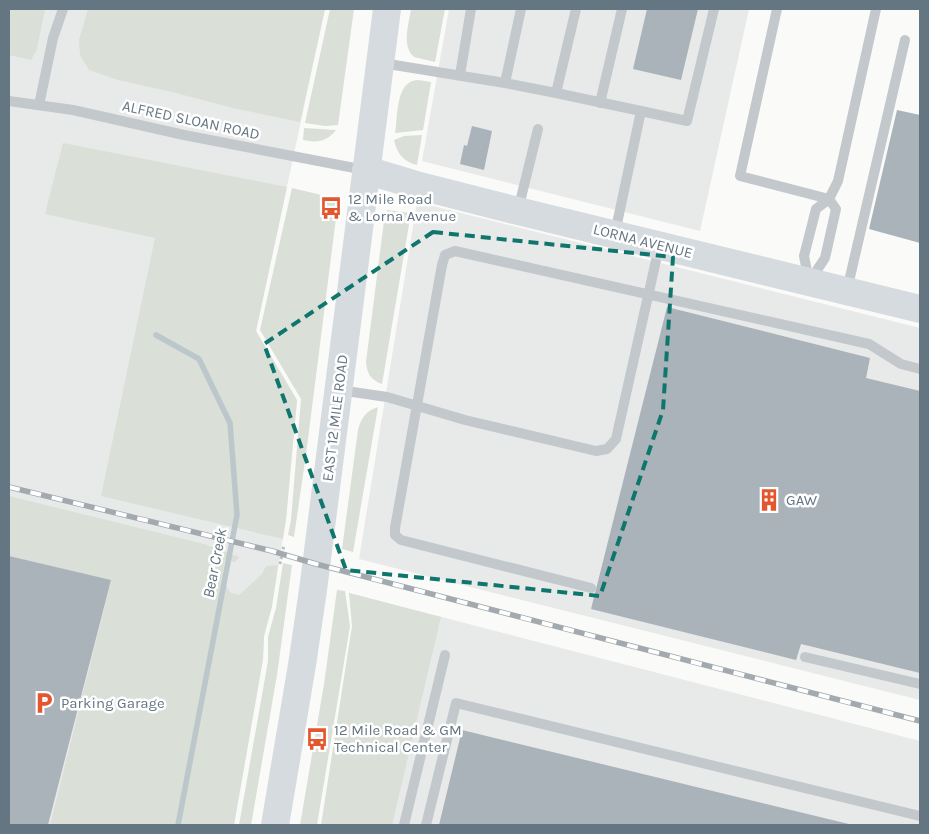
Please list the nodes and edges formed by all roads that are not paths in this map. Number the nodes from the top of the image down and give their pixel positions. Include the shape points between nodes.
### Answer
1 (63, 9) edge
2 (387, 9) edge
3 (471, 9) edge
4 (521, 9) edge
5 (576, 9) edge
6 (622, 9) edge
7 (714, 9) edge
8 (777, 9) edge
9 (876, 9) edge
10 (905, 40) dead end
11 (379, 62) junction
12 (460, 76) junction
13 (506, 83) junction
14 (556, 93) junction
15 (9, 101) edge
16 (600, 103) junction
17 (39, 105) junction
18 (640, 111) junction
19 (538, 129) dead end
20 (366, 170) junction
21 (829, 199) junction
22 (518, 211) junction
23 (615, 234) junction
24 (659, 245) junction
25 (809, 282) junction
26 (847, 291) junction
27 (649, 295) junction
28 (920, 310) edge
29 (920, 369) edge
30 (338, 390) junction
31 (417, 407) junction
32 (591, 588) dead end
33 (445, 655) dead end
34 (805, 657) dead end
35 (920, 684) edge
36 (920, 816) edge
37 (275, 825) edge
38 (404, 825) edge
39 (426, 825) edge

1 - 17 lane via 53,38
2 - 11 main road, EAST 12 MILE ROAD
3 - 12 lane
4 - 13 lane
5 - 14 lane
6 - 16 lane
7 - 18 lane via 687,121
8 - 21 lane via 740,176
9 - 21 lane via 838,181
10 - 26 lane
11 - 12 lane
11 - 20 main road, EAST 12 MILE ROAD
12 - 13 lane
13 - 14 lane
14 - 16 lane
15 - 17 lane, ALFRED SLOAN ROAD
16 - 18 lane
17 - 20 lane, ALFRED SLOAN ROAD
18 - 23 lane
19 - 22 lane
20 - 22 main road, LORNA AVENUE
20 - 30 main road, EAST 12 MILE ROAD
21 - 25 lane via 836,209 834,223 824,258
21 - 25 lane via 816,209 804,256
22 - 23 main road, LORNA AVENUE
23 - 24 main road, LORNA AVENUE
24 - 25 main road, LORNA AVENUE
24 - 27 lane
25 - 26 main road, LORNA AVENUE
26 - 28 main road, LORNA AVENUE
27 - 29 lane via 869,344 901,364
27 - 31 lane via 616,439 607,449 596,451 556,443
27 - 31 lane via 454,251 445,255
30 - 31 lane via 387,397
30 - 37 main road, EAST 12 MILE ROAD via 304,656
31 - 32 lane via 395,535 401,540
33 - 38 lane
34 - 35 lane
36 - 39 lane via 456,703

